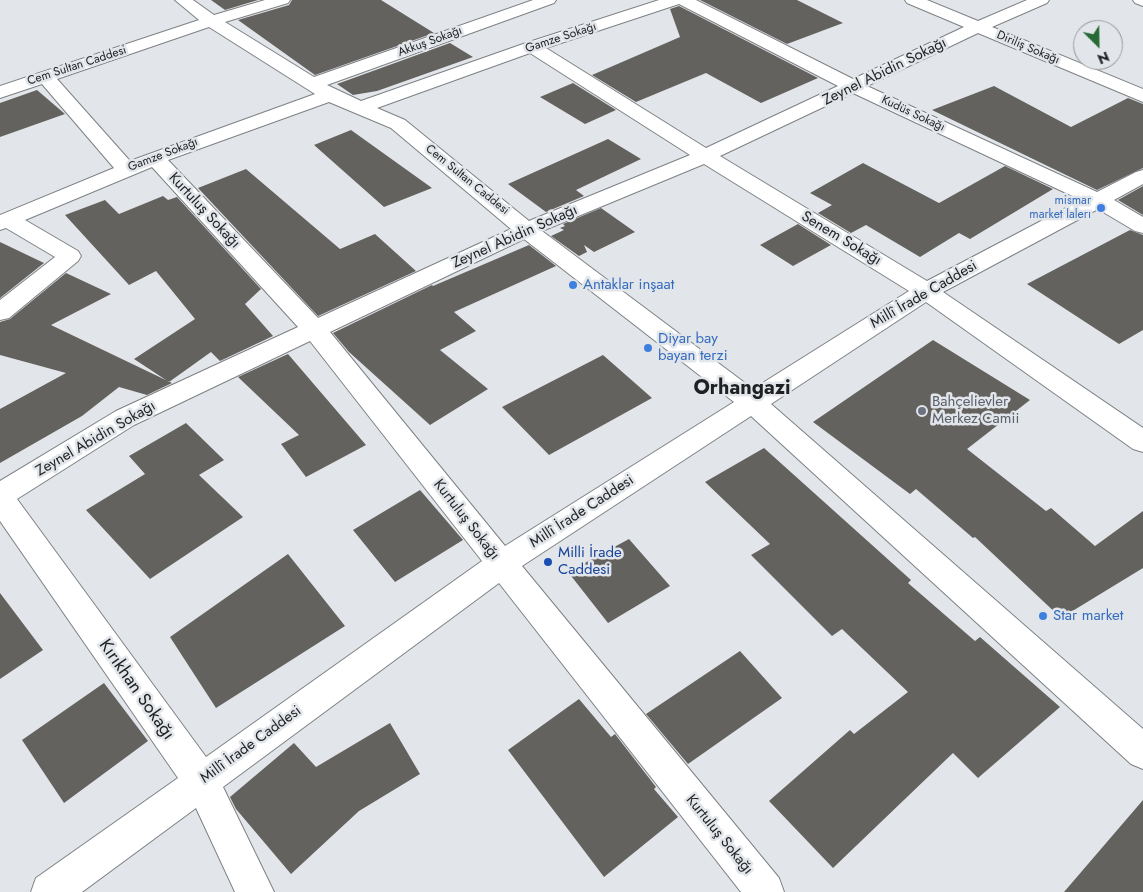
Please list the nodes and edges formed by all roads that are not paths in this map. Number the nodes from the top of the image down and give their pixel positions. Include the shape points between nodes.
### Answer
1 (183, 0) edge
2 (282, 0) edge
3 (548, 0) edge
4 (675, 0) edge
5 (684, 0) edge
6 (914, 0) edge
7 (1040, 0) edge
8 (211, 21) junction
9 (978, 27) junction
10 (532, 47) junction
11 (46, 77) junction
12 (854, 87) junction
13 (321, 89) junction
14 (0, 92) edge
15 (1143, 96) edge
16 (362, 107) junction
17 (705, 156) junction
18 (155, 158) junction
19 (126, 170) junction
20 (1143, 176) edge
21 (1098, 200) junction
22 (4, 221) edge
23 (1143, 226) edge
24 (526, 230) junction
25 (926, 291) junction
26 (0, 312) edge
27 (314, 329) junction
28 (753, 402) junction
29 (1143, 442) edge
30 (0, 496) edge
31 (501, 564) junction
32 (1143, 752) edge
33 (202, 782) junction
34 (50, 892) edge
35 (255, 892) edge
36 (765, 892) edge

1 - 8 street, Cem Sultan Caddesi
2 - 8 street, Cem Sultan Caddesi
3 - 13 street, Akkuş Sokağı
4 - 10 street, Gamze Sokağı
5 - 12 street, Kudüs Sokağı
6 - 9 street, Diriliş Sokağı
7 - 9 street, Zeynel Abidin Sokağı
8 - 11 street, Cem Sultan Caddesi
8 - 13 street, Cem Sultan Caddesi
9 - 12 street, Zeynel Abidin Sokağı
9 - 15 street, Diriliş Sokağı
10 - 16 street, Gamze Sokağı
10 - 17 street, Senem Sokağı
11 - 14 street, Cem Sultan Caddesi
11 - 19 street
12 - 17 street, Zeynel Abidin Sokağı
12 - 21 street, Kudüs Sokağı
13 - 16 street, Cem Sultan Caddesi
13 - 18 street, Gamze Sokağı
16 - 24 street, Cem Sultan Caddesi via 398,124
17 - 24 street, Zeynel Abidin Sokağı
17 - 25 street, Senem Sokağı
18 - 19 street, Gamze Sokağı
18 - 27 street, Kurtuluş Sokağı
19 - 22 street, Gamze Sokağı
20 - 21 street, Millî İrade Caddesi
21 - 23 street, Kudüs Sokağı
21 - 25 street, Millî İrade Caddesi
22 - 26 street via 70,256
24 - 27 street, Zeynel Abidin Sokağı
24 - 28 street, Cem Sultan Caddesi
25 - 28 street, Millî İrade Caddesi
25 - 29 street, Senem Sokağı
27 - 30 street, Zeynel Abidin Sokağı via 125,418
27 - 31 street, Kurtuluş Sokağı
28 - 31 street, Millî İrade Caddesi
28 - 32 street, Cem Sultan Caddesi
30 - 33 street, Kırıkhan Sokağı
31 - 33 street, Millî İrade Caddesi
31 - 36 street, Kurtuluş Sokağı
33 - 34 street, Millî İrade Caddesi
33 - 35 street, Kırıkhan Sokağı

